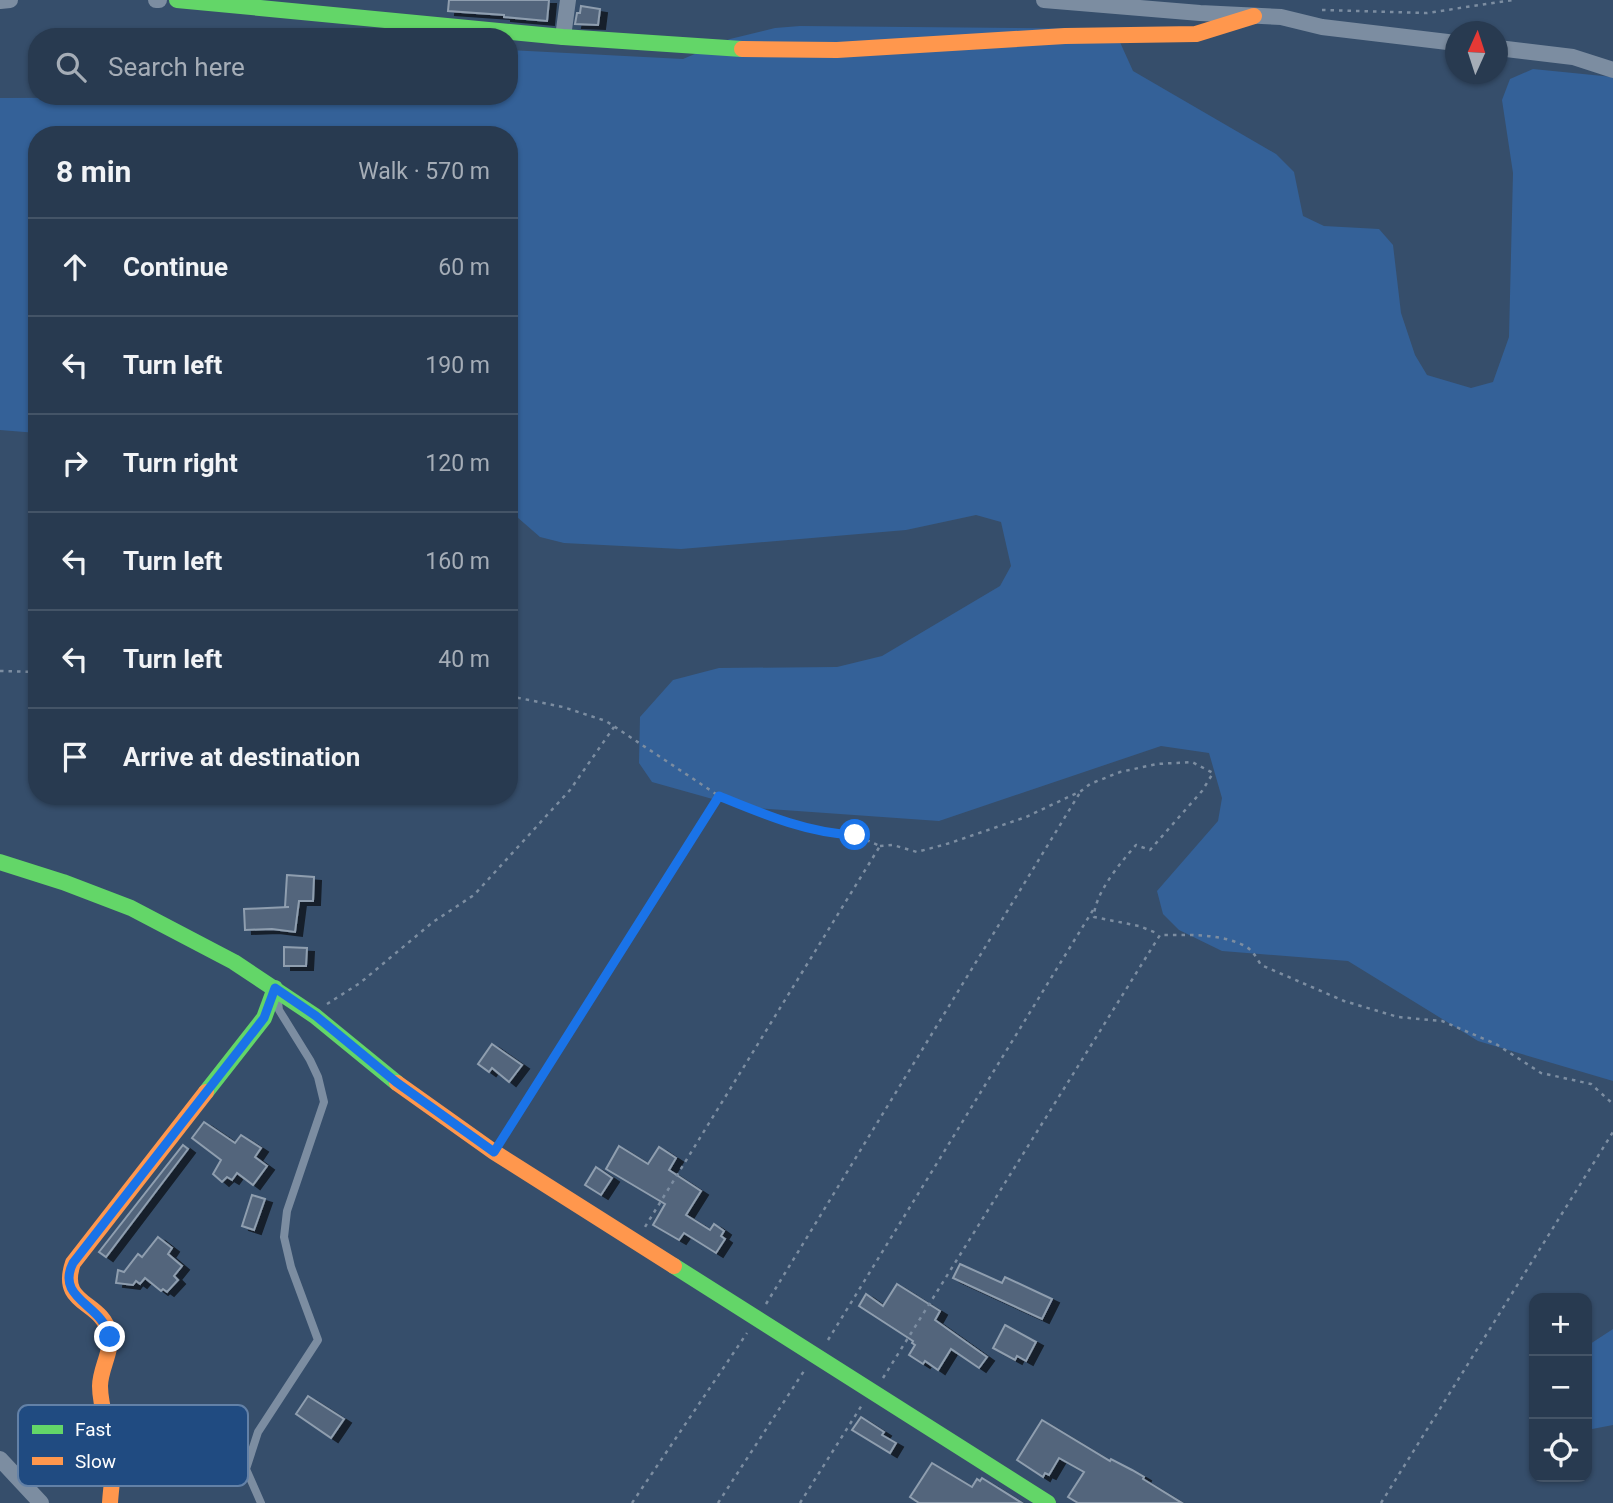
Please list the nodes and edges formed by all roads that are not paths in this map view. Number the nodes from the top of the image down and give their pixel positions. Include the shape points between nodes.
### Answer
1 (10, 0) edge
2 (177, 0) edge
3 (568, 0) edge
4 (1044, 0) edge
5 (0, 1) edge
6 (326, 7) edge
7 (1254, 16) junction
8 (492, 28) edge
9 (518, 31) edge
10 (563, 37) junction
11 (1445, 42) edge
12 (1508, 49) edge
13 (1613, 70) edge
14 (0, 862) edge
15 (275, 988) junction
16 (102, 1405) edge
17 (0, 1459) edge
18 (248, 1463) edge
19 (248, 1474) edge
20 (18, 1478) edge
21 (25, 1486) edge
22 (41, 1503) edge
23 (261, 1503) edge
24 (1048, 1503) edge

1 - 5 street
2 - 6 street
3 - 10 street
4 - 7 street
6 - 8 street
7 - 10 street via 1196,34 1065,36 837,50 755,50
7 - 11 street
9 - 10 street
12 - 13 street via 1573,57
14 - 15 street via 131,908
15 - 16 street via 264,1018 67,1274 71,1291 100,1317 110,1337 101,1376
15 - 18 lane via 279,1010 310,1059 324,1102 287,1211 284,1237 318,1340 258,1432
15 - 24 street via 494,1152
17 - 20 street
19 - 23 lane
21 - 22 street

